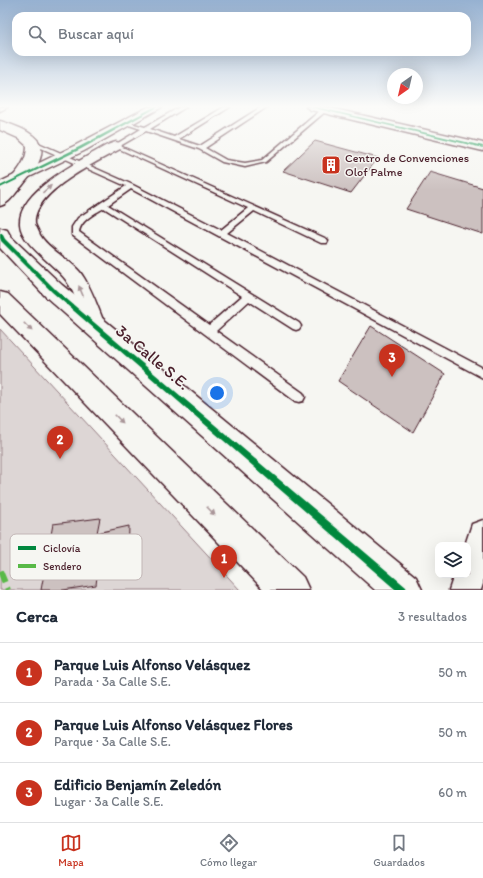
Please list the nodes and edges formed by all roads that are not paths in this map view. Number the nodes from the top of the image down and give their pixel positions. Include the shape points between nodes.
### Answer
1 (18, 135) edge
2 (105, 135) edge
3 (135, 135) edge
4 (165, 135) edge
5 (181, 135) edge
6 (222, 135) edge
7 (295, 135) edge
8 (429, 135) edge
9 (175, 138) junction
10 (32, 142) junction
11 (116, 146) junction
12 (483, 147) edge
13 (201, 148) junction
14 (65, 155) junction
15 (84, 165) junction
16 (22, 176) junction
17 (131, 186) junction
18 (0, 187) edge
19 (0, 201) edge
20 (104, 205) junction
21 (253, 208) junction
22 (0, 234) edge
23 (221, 234) junction
24 (324, 241) dead end
25 (0, 248) edge
26 (54, 290) junction
27 (248, 296) junction
28 (0, 300) edge
29 (296, 326) dead end
30 (96, 327) junction
31 (209, 331) junction
32 (483, 373) edge
33 (299, 397) dead end
34 (483, 535) edge
35 (290, 590) edge
36 (403, 590) edge
37 (465, 590) edge

1 - 10 street
2 - 14 street
3 - 11 lane
4 - 9 lane
5 - 9 lane
6 - 13 lane
7 - 13 lane via 258,164 245,165 224,161
8 - 12 street
9 - 13 lane
10 - 14 lane
10 - 16 street via 35,154
11 - 15 street
11 - 21 lane
14 - 15 lane
14 - 16 street
15 - 17 lane
30 -> 15 street via 76,282 35,239 28,230 27,219 29,210 40,195
16 - 18 street
16 - 19 street
17 - 20 lane
17 - 23 lane
20 - 27 lane
20 - 31 lane via 81,220 75,233
21 - 23 lane
21 - 24 lane
22 - 26 street, 3a Calle S.E.
23 - 32 lane
25 - 26 street
26 - 30 street, 3a Calle S.E.
27 - 29 lane
27 - 31 lane
28 -> 35 street
30 - 36 street, 3a Calle S.E.
31 - 33 lane
34 - 37 street

